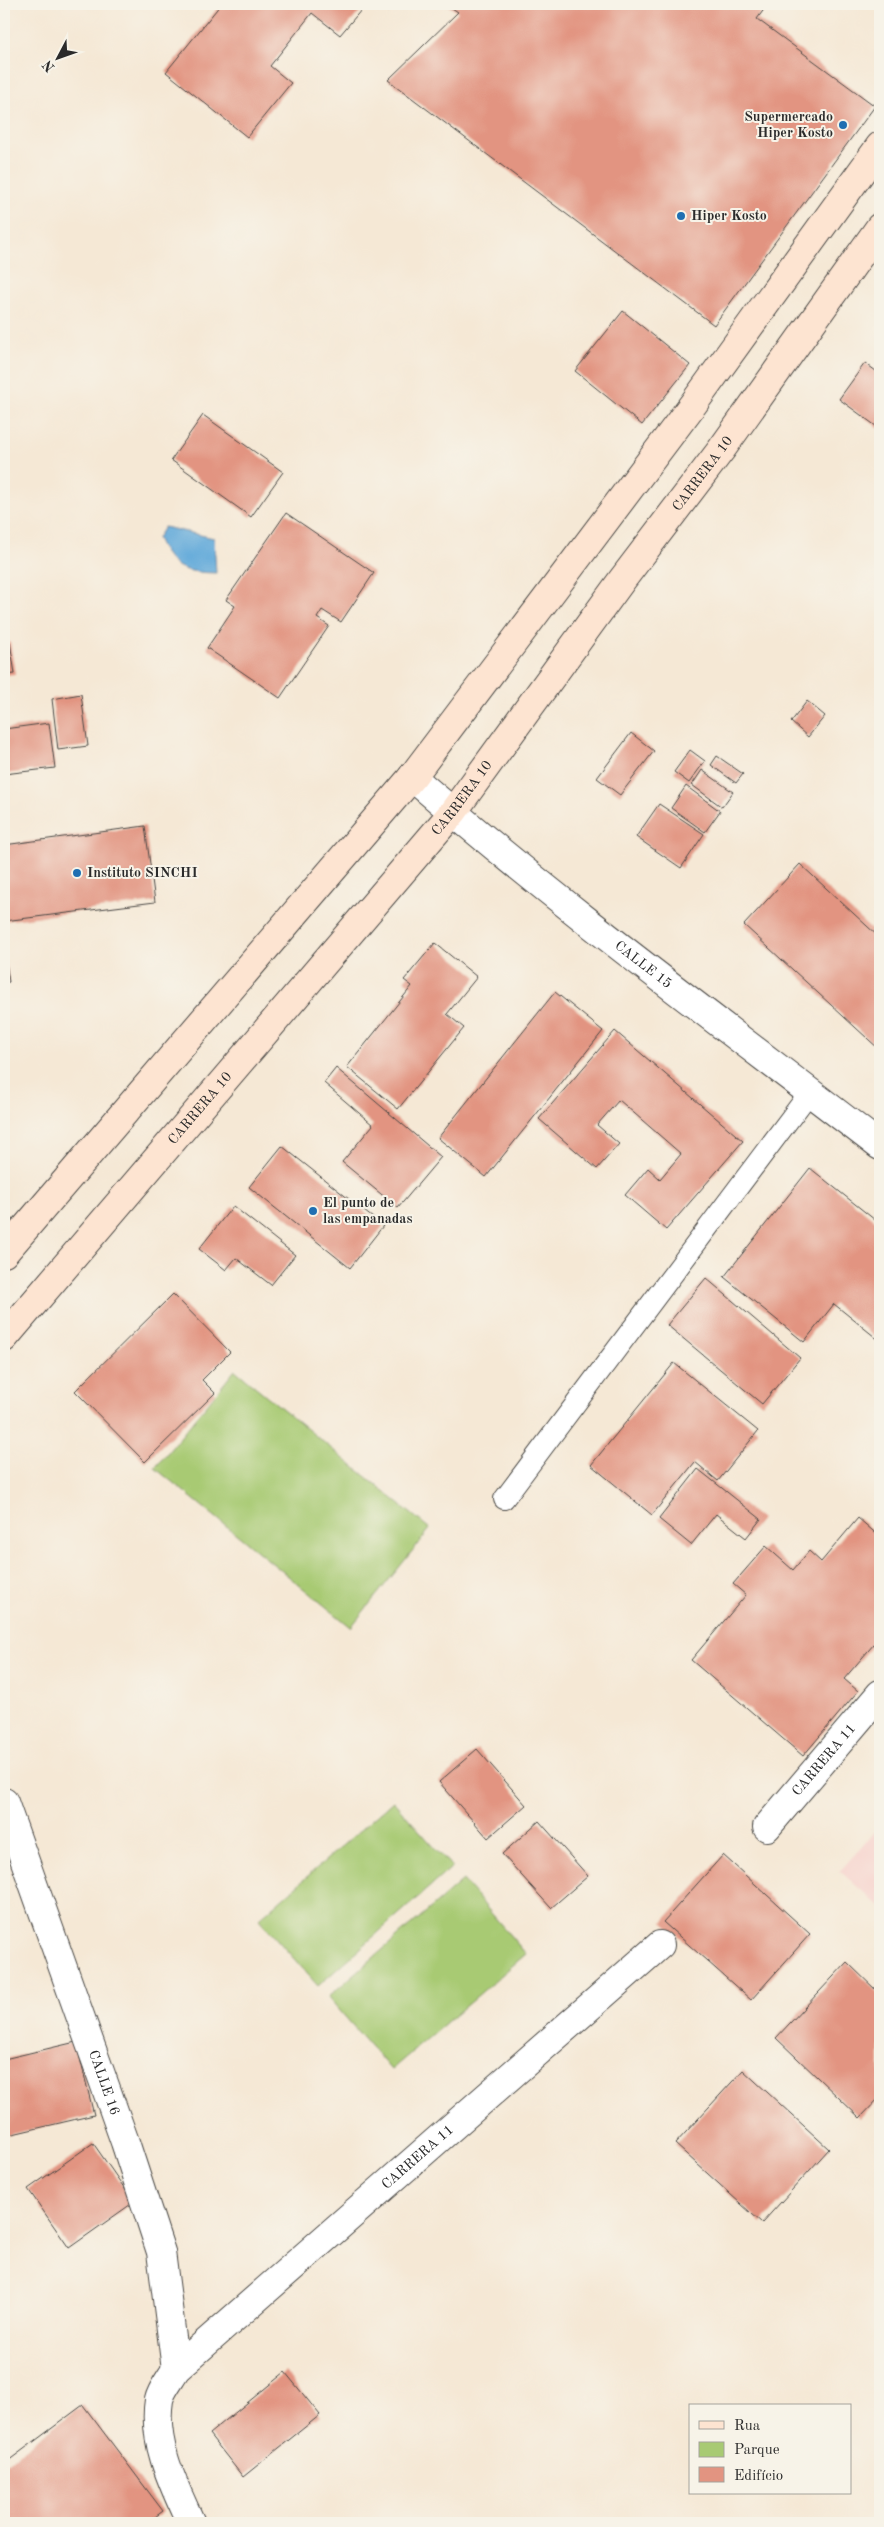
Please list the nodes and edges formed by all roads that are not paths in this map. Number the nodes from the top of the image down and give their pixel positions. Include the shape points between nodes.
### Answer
1 (880, 146) edge
2 (880, 227) edge
3 (412, 777) junction
4 (454, 812) junction
5 (810, 1092) junction
6 (880, 1146) edge
7 (4, 1253) edge
8 (4, 1338) edge
9 (504, 1499) dead end
10 (880, 1694) edge
11 (4, 1802) edge
12 (767, 1826) dead end
13 (660, 1945) dead end
14 (176, 2369) junction
15 (191, 2523) edge

1 - 3 main road via 694,403
2 - 4 main road, CARRERA 10 via 727,442 622,580
3 - 4 street, CALLE 15
3 - 7 main road
4 - 5 street, CALLE 15
4 - 8 main road, CARRERA 10
5 - 6 street, CALLE 15
5 - 9 lane
10 - 12 street, CARRERA 11
11 - 14 street, CALLE 16 via 126,2142 161,2252
13 - 14 street, CARRERA 11
14 - 15 street, CARRERA 11 via 159,2398 158,2437

